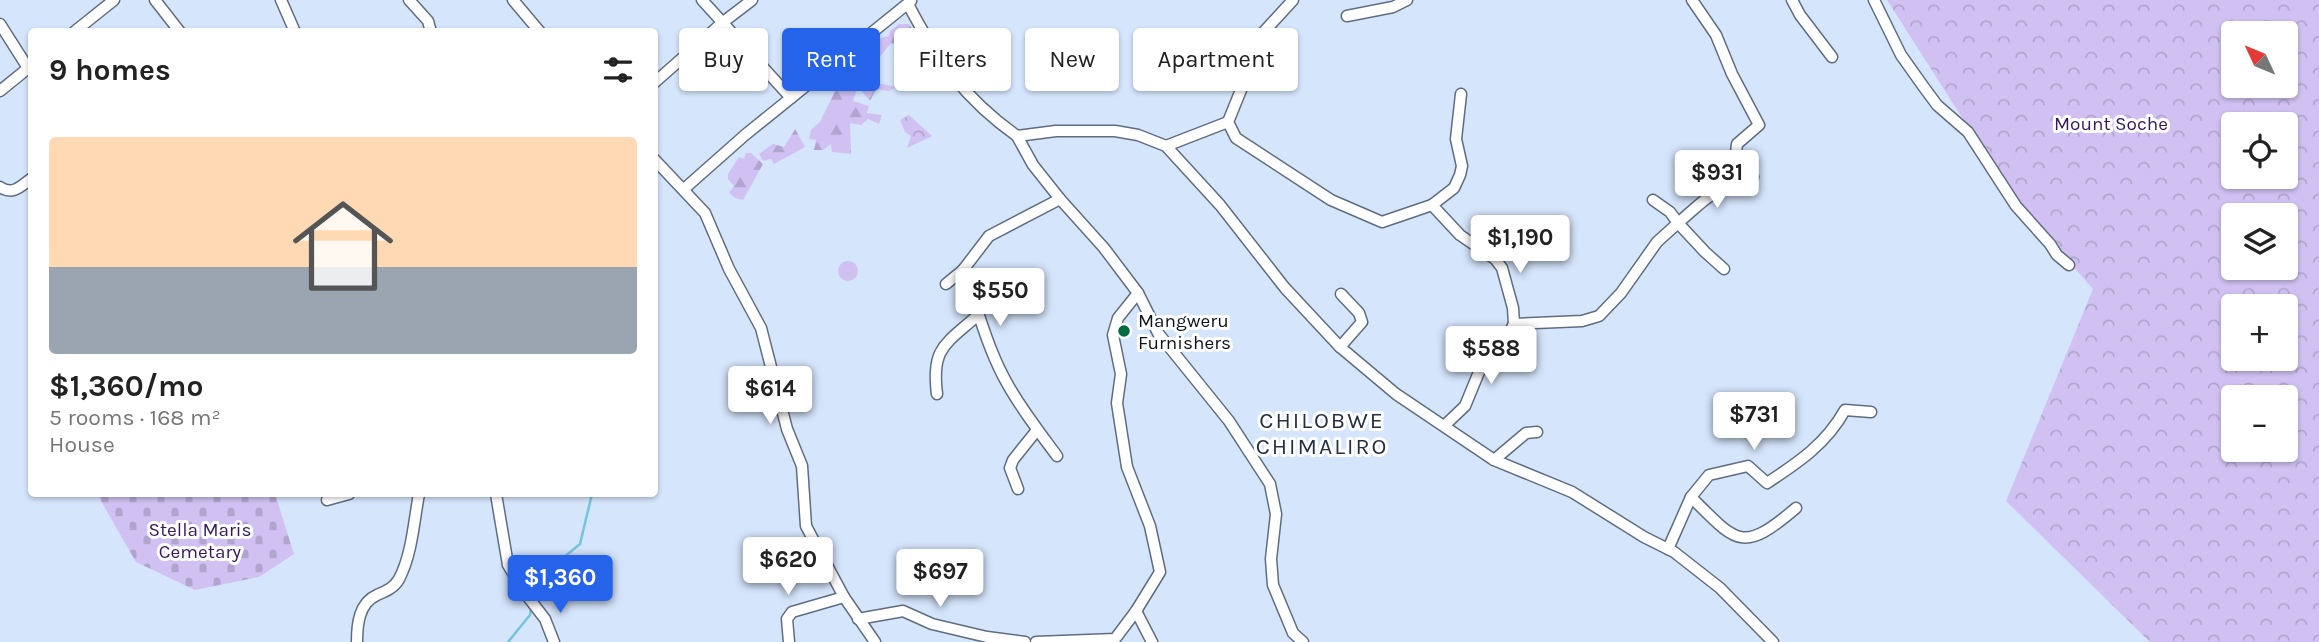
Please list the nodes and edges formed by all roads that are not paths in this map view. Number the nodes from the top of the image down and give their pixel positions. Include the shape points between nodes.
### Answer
1 (114, 0) edge
2 (155, 0) edge
3 (281, 0) edge
4 (409, 0) edge
5 (513, 0) edge
6 (702, 0) edge
7 (752, 0) edge
8 (1407, 0) edge
9 (1692, 0) edge
10 (1792, 0) edge
11 (1874, 0) edge
12 (1292, 1) edge
13 (910, 2) edge
14 (1379, 5) edge
15 (1348, 16) dead end
16 (722, 23) junction
17 (0, 24) edge
18 (79, 28) edge
19 (177, 28) edge
20 (293, 28) edge
21 (429, 28) edge
22 (537, 28) edge
23 (1832, 57) dead end
24 (28, 64) edge
25 (28, 69) edge
26 (658, 79) edge
27 (0, 91) edge
28 (1461, 94) dead end
29 (791, 98) junction
30 (1228, 122) junction
31 (1017, 136) junction
32 (1166, 146) junction
33 (658, 163) edge
34 (664, 170) junction
35 (658, 175) edge
36 (28, 181) edge
37 (0, 187) edge
38 (684, 189) junction
39 (1060, 199) junction
40 (1653, 200) dead end
41 (1432, 205) junction
42 (1678, 223) junction
43 (2069, 265) dead end
44 (1724, 269) dead end
45 (962, 270) junction
46 (946, 284) dead end
47 (1138, 293) junction
48 (1341, 294) dead end
49 (978, 314) junction
50 (1514, 324) junction
51 (1340, 347) junction
52 (937, 394) dead end
53 (1871, 412) dead end
54 (1444, 426) junction
55 (1037, 430) junction
56 (1537, 432) dead end
57 (1057, 456) dead end
58 (1494, 460) junction
59 (1018, 489) dead end
60 (338, 497) edge
61 (418, 497) edge
62 (497, 497) edge
63 (1691, 497) junction
64 (327, 500) dead end
65 (1797, 508) dead end
66 (1668, 549) junction
67 (844, 597) junction
68 (1136, 611) junction
69 (858, 619) junction
70 (1290, 637) edge
71 (357, 642) edge
72 (554, 642) edge
73 (789, 642) edge
74 (875, 642) edge
75 (1025, 642) edge
76 (1036, 642) edge
77 (1152, 642) edge
78 (1303, 642) edge
79 (1773, 642) edge

1 - 18 street
2 - 19 street
3 - 20 street
4 - 21 street
5 - 22 street
6 - 16 street
7 - 16 street
8 - 14 street
9 - 42 street via 1716,35 1759,125 1737,144 1736,153 1753,177 1750,182 1714,191
10 - 23 street
11 - 43 street via 1917,78 1937,105 1968,132 2016,206
12 - 30 street via 1260,36 1257,60
13 - 29 street
13 - 31 street via 929,44 963,88 988,115
14 - 15 street
16 - 26 street
16 - 29 street
17 - 24 street
25 - 27 street
28 - 41 street via 1456,139 1462,166 1454,188
29 - 38 street
30 - 32 street
30 - 41 street via 1238,140 1352,211 1382,222
31 - 32 street via 1115,131
31 - 39 street
32 - 51 street
33 - 34 street
34 - 35 street
34 - 38 street
36 - 37 street via 15,191
38 - 67 street via 705,213 761,328 787,429 802,466 806,526
39 - 45 street via 989,236
39 - 47 street
40 - 42 street
41 - 50 street via 1460,235 1502,268
42 - 44 street
42 - 50 street via 1657,242 1599,316
45 - 46 street
45 - 49 street
47 - 68 street via 1118,318 1113,335 1121,374 1117,403 1127,467 1150,526 1160,572
47 - 70 street via 1163,341 1229,421 1270,484 1276,514 1273,585
48 - 51 street via 1362,322
49 - 52 street via 941,350 935,371
49 - 55 street via 1007,384
50 - 54 street via 1479,372 1465,406
51 - 54 street via 1396,394
53 - 63 street via 1845,411 1820,444 1767,482 1748,466 1709,475
54 - 58 street
55 - 57 street
55 - 59 street via 1010,468
56 - 58 street via 1526,433
58 - 66 street via 1572,492
60 - 64 street
61 - 71 street via 399,578 365,603
62 - 72 street via 508,565 545,619
63 - 65 street via 1735,537 1759,536
63 - 66 street
66 - 79 street via 1720,589
67 - 69 street
67 - 73 street via 792,612
68 - 76 street via 1111,641
68 - 77 street
69 - 74 street
69 - 75 street via 903,611 932,624
70 - 78 street

